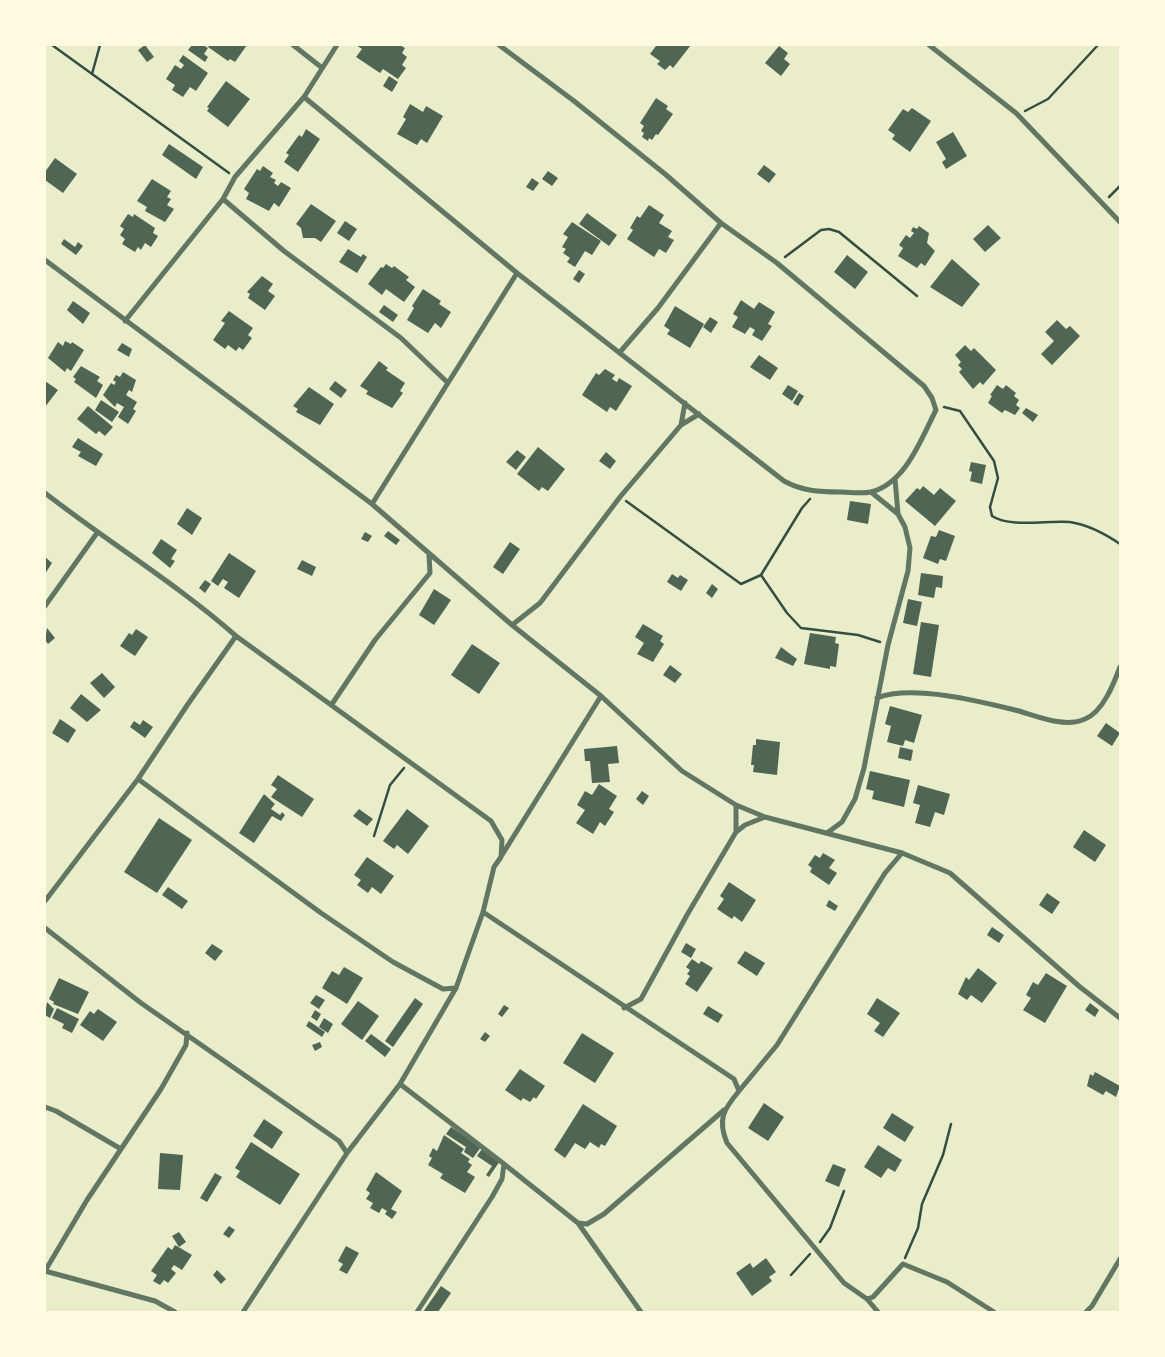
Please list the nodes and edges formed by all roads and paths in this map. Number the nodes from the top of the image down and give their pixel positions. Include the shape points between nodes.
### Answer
1 (52, 45) edge
2 (100, 45) edge
3 (293, 45) edge
4 (337, 45) edge
5 (499, 45) edge
6 (929, 45) edge
7 (1098, 45) edge
8 (321, 67) junction
9 (92, 74) junction
10 (304, 97) junction
11 (1016, 113) junction
12 (235, 178) junction
13 (1120, 186) edge
14 (223, 199) junction
15 (1102, 203) junction
16 (1120, 222) edge
17 (721, 224) junction
18 (45, 260) edge
19 (777, 262) junction
20 (517, 273) junction
21 (917, 296) dead end
22 (125, 322) junction
23 (620, 352) junction
24 (448, 383) junction
25 (685, 403) junction
26 (936, 410) junction
27 (699, 414) junction
28 (680, 425) junction
29 (895, 479) junction
30 (816, 492) junction
31 (870, 492) junction
32 (45, 493) edge
33 (620, 497) junction
34 (372, 504) junction
35 (898, 514) junction
36 (97, 533) junction
37 (1120, 544) edge
38 (429, 554) junction
39 (761, 576) junction
40 (45, 606) edge
41 (512, 625) junction
42 (236, 636) junction
43 (888, 645) junction
44 (1120, 666) edge
45 (601, 696) junction
46 (877, 698) junction
47 (332, 704) junction
48 (410, 761) junction
49 (138, 779) junction
50 (736, 805) junction
51 (765, 817) junction
52 (736, 832) junction
53 (827, 833) junction
54 (374, 836) dead end
55 (902, 853) junction
56 (501, 857) junction
57 (45, 901) edge
58 (483, 912) junction
59 (47, 931) edge
60 (456, 988) junction
61 (624, 1008) junction
62 (1120, 1018) edge
63 (187, 1033) junction
64 (400, 1084) junction
65 (739, 1091) junction
66 (45, 1107) edge
67 (724, 1110) junction
68 (951, 1124) dead end
69 (121, 1149) junction
70 (347, 1153) junction
71 (504, 1164) junction
72 (844, 1191) dead end
73 (578, 1224) junction
74 (814, 1249) junction
75 (1120, 1259) edge
76 (903, 1264) junction
77 (45, 1271) edge
78 (791, 1275) dead end
79 (867, 1299) junction
80 (175, 1312) edge
81 (243, 1312) edge
82 (417, 1312) edge
83 (641, 1312) edge
84 (878, 1312) edge
85 (994, 1312) edge
86 (1086, 1312) edge

1 - 9 path
2 - 9 path
3 - 8 street
4 - 8 street
5 - 17 street via 627,143
6 - 11 street
7 - 11 path via 1048,98
8 - 10 street
9 - 12 path
10 - 12 street
10 - 20 street
11 - 15 street
12 - 14 street
13 - 15 path
14 - 22 street
14 - 24 street via 284,251 401,338
15 - 16 street
17 - 19 street
17 - 23 street via 658,308
18 - 22 street
19 - 21 path via 821,230 829,229 838,232
19 - 26 street via 924,386
20 - 23 street
20 - 24 street
22 - 34 street
23 - 25 street
24 - 34 street
25 - 27 street
25 - 28 street
26 - 29 street via 913,454
26 - 37 path via 945,407 960,411 994,461 998,478 990,508 992,516 1009,522 1069,522 1088,526
27 - 28 street
27 - 30 street via 784,481 798,489
28 - 33 street
29 - 31 street
29 - 35 street
30 - 31 street
30 - 39 path via 802,508
31 - 35 street
32 - 36 street
33 - 39 path via 741,584
33 - 41 street via 540,603
34 - 38 street
35 - 43 street via 905,527 908,571
36 - 40 street
36 - 42 street via 211,614
38 - 41 street
38 - 47 street via 430,574 375,640
39 - 43 path via 801,628 858,635
41 - 45 street
42 - 47 street
42 - 49 street
43 - 46 street
44 - 46 street via 1109,696 1087,719 1073,722 1052,720 966,697 890,692
45 - 50 street via 682,771
45 - 56 street
46 - 53 street via 855,799 842,822
47 - 48 street
48 - 54 path via 390,785
48 - 56 street via 491,820 502,840
49 - 57 street
49 - 60 street via 393,962 443,989
50 - 51 street
50 - 52 street
51 - 52 street
51 - 53 street
52 - 61 street via 641,999
53 - 55 street
55 - 62 street via 950,873
55 - 65 street via 885,873 777,1045
56 - 58 street via 494,867
58 - 60 street
58 - 61 street
59 - 63 street via 141,1003
60 - 64 street
61 - 65 street via 734,1079
63 - 69 street via 186,1045
63 - 70 street via 339,1141
64 - 70 street
64 - 71 street
65 - 67 street
66 - 69 street
67 - 73 street via 604,1214 587,1224
67 - 74 street via 723,1133 727,1143
68 - 76 path via 943,1155 922,1204 918,1228
69 - 77 street
70 - 81 street
71 - 73 street
71 - 82 street via 502,1179 492,1197
72 - 74 path via 830,1228
73 - 83 street
74 - 78 path
74 - 79 street via 844,1283
75 - 86 street
76 - 79 street via 873,1297
76 - 85 street via 947,1282
77 - 80 street via 155,1301
79 - 84 street

